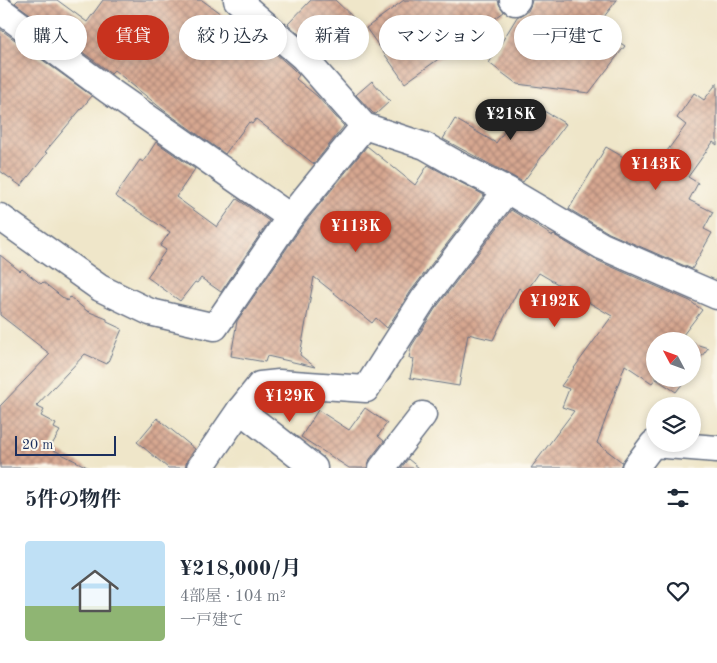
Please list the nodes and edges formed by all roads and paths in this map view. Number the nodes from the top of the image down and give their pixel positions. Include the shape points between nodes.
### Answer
1 (237, 0) edge
2 (0, 10) edge
3 (364, 126) junction
4 (507, 190) junction
5 (0, 217) edge
6 (290, 217) junction
7 (717, 296) edge
8 (240, 410) junction
9 (423, 415) dead end
10 (717, 449) edge
11 (200, 468) edge
12 (314, 468) edge
13 (382, 468) edge
14 (635, 468) edge

1 - 3 street via 303,57
2 - 6 street
3 - 4 street via 425,146
3 - 6 street
4 - 7 street via 602,246
4 - 8 street via 424,300 366,389 279,383 260,385
5 - 6 street via 100,288 150,312 215,326
8 - 11 street
8 - 12 street
9 - 13 street
10 - 14 street via 653,444

